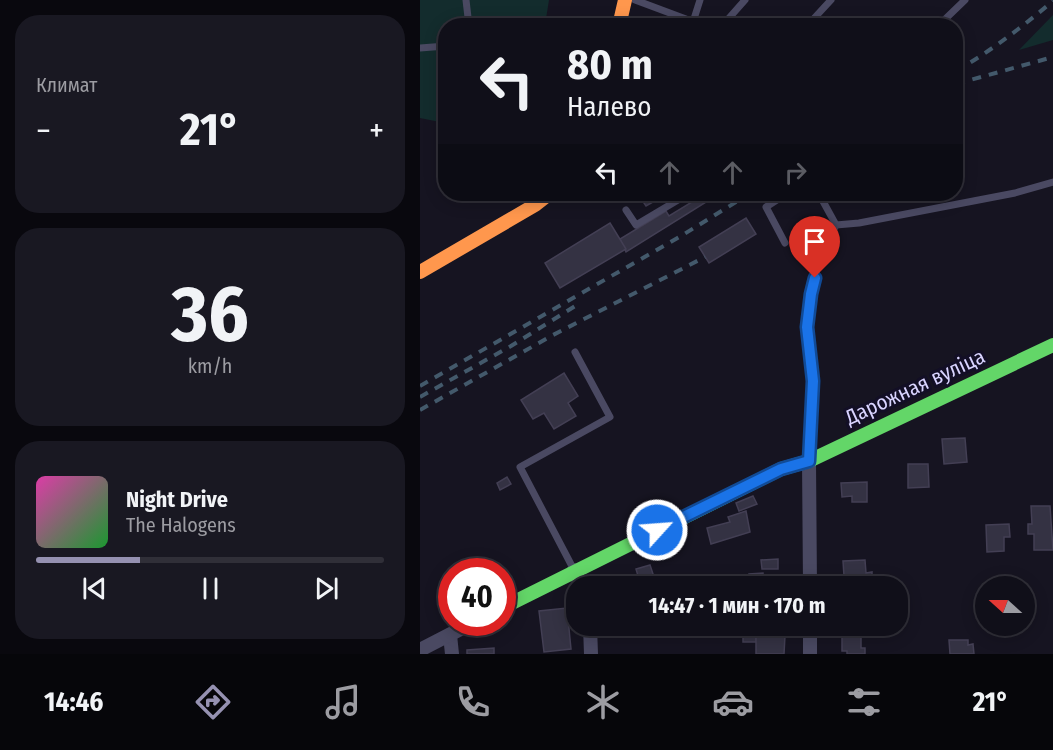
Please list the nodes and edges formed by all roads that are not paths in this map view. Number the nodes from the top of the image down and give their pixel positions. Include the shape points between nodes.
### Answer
1 (466, 0) edge
2 (625, 0) edge
3 (635, 0) edge
4 (700, 0) edge
5 (745, 0) edge
6 (831, 0) edge
7 (965, 0) edge
8 (468, 18) edge
9 (621, 18) edge
10 (682, 18) edge
11 (694, 18) edge
12 (728, 18) edge
13 (814, 18) edge
14 (946, 18) edge
15 (438, 47) edge
16 (420, 48) edge
17 (1053, 182) edge
18 (540, 201) edge
19 (676, 201) edge
20 (775, 201) edge
21 (823, 201) edge
22 (626, 210) dead end
23 (836, 225) junction
24 (785, 243) dead end
25 (420, 272) edge
26 (1053, 345) edge
27 (574, 352) dead end
28 (809, 461) junction
29 (574, 570) junction
30 (577, 576) edge
31 (810, 576) edge
32 (516, 601) edge
33 (448, 636) edge
34 (450, 636) edge
35 (590, 636) edge
36 (810, 636) edge
37 (420, 651) edge
38 (452, 654) edge
39 (591, 654) edge
40 (810, 654) edge

1 - 8 lane
2 - 9 street
3 - 10 lane
4 - 11 lane
5 - 12 lane
6 - 13 lane
7 - 14 lane
15 - 16 lane
17 - 23 lane via 1015,193
18 - 25 street
19 - 22 lane via 636,225
20 - 24 lane via 766,207
21 - 23 lane
23 - 28 lane via 819,261 807,327 813,381
26 - 28 street, Дарожная вуліца
27 - 29 lane via 610,417 520,467
28 - 29 street, Дарожная вуліца via 781,469
28 - 31 street
29 - 30 street
29 - 32 street, Дарожная вуліца
33 - 37 street
34 - 38 street
35 - 39 street
36 - 40 street

